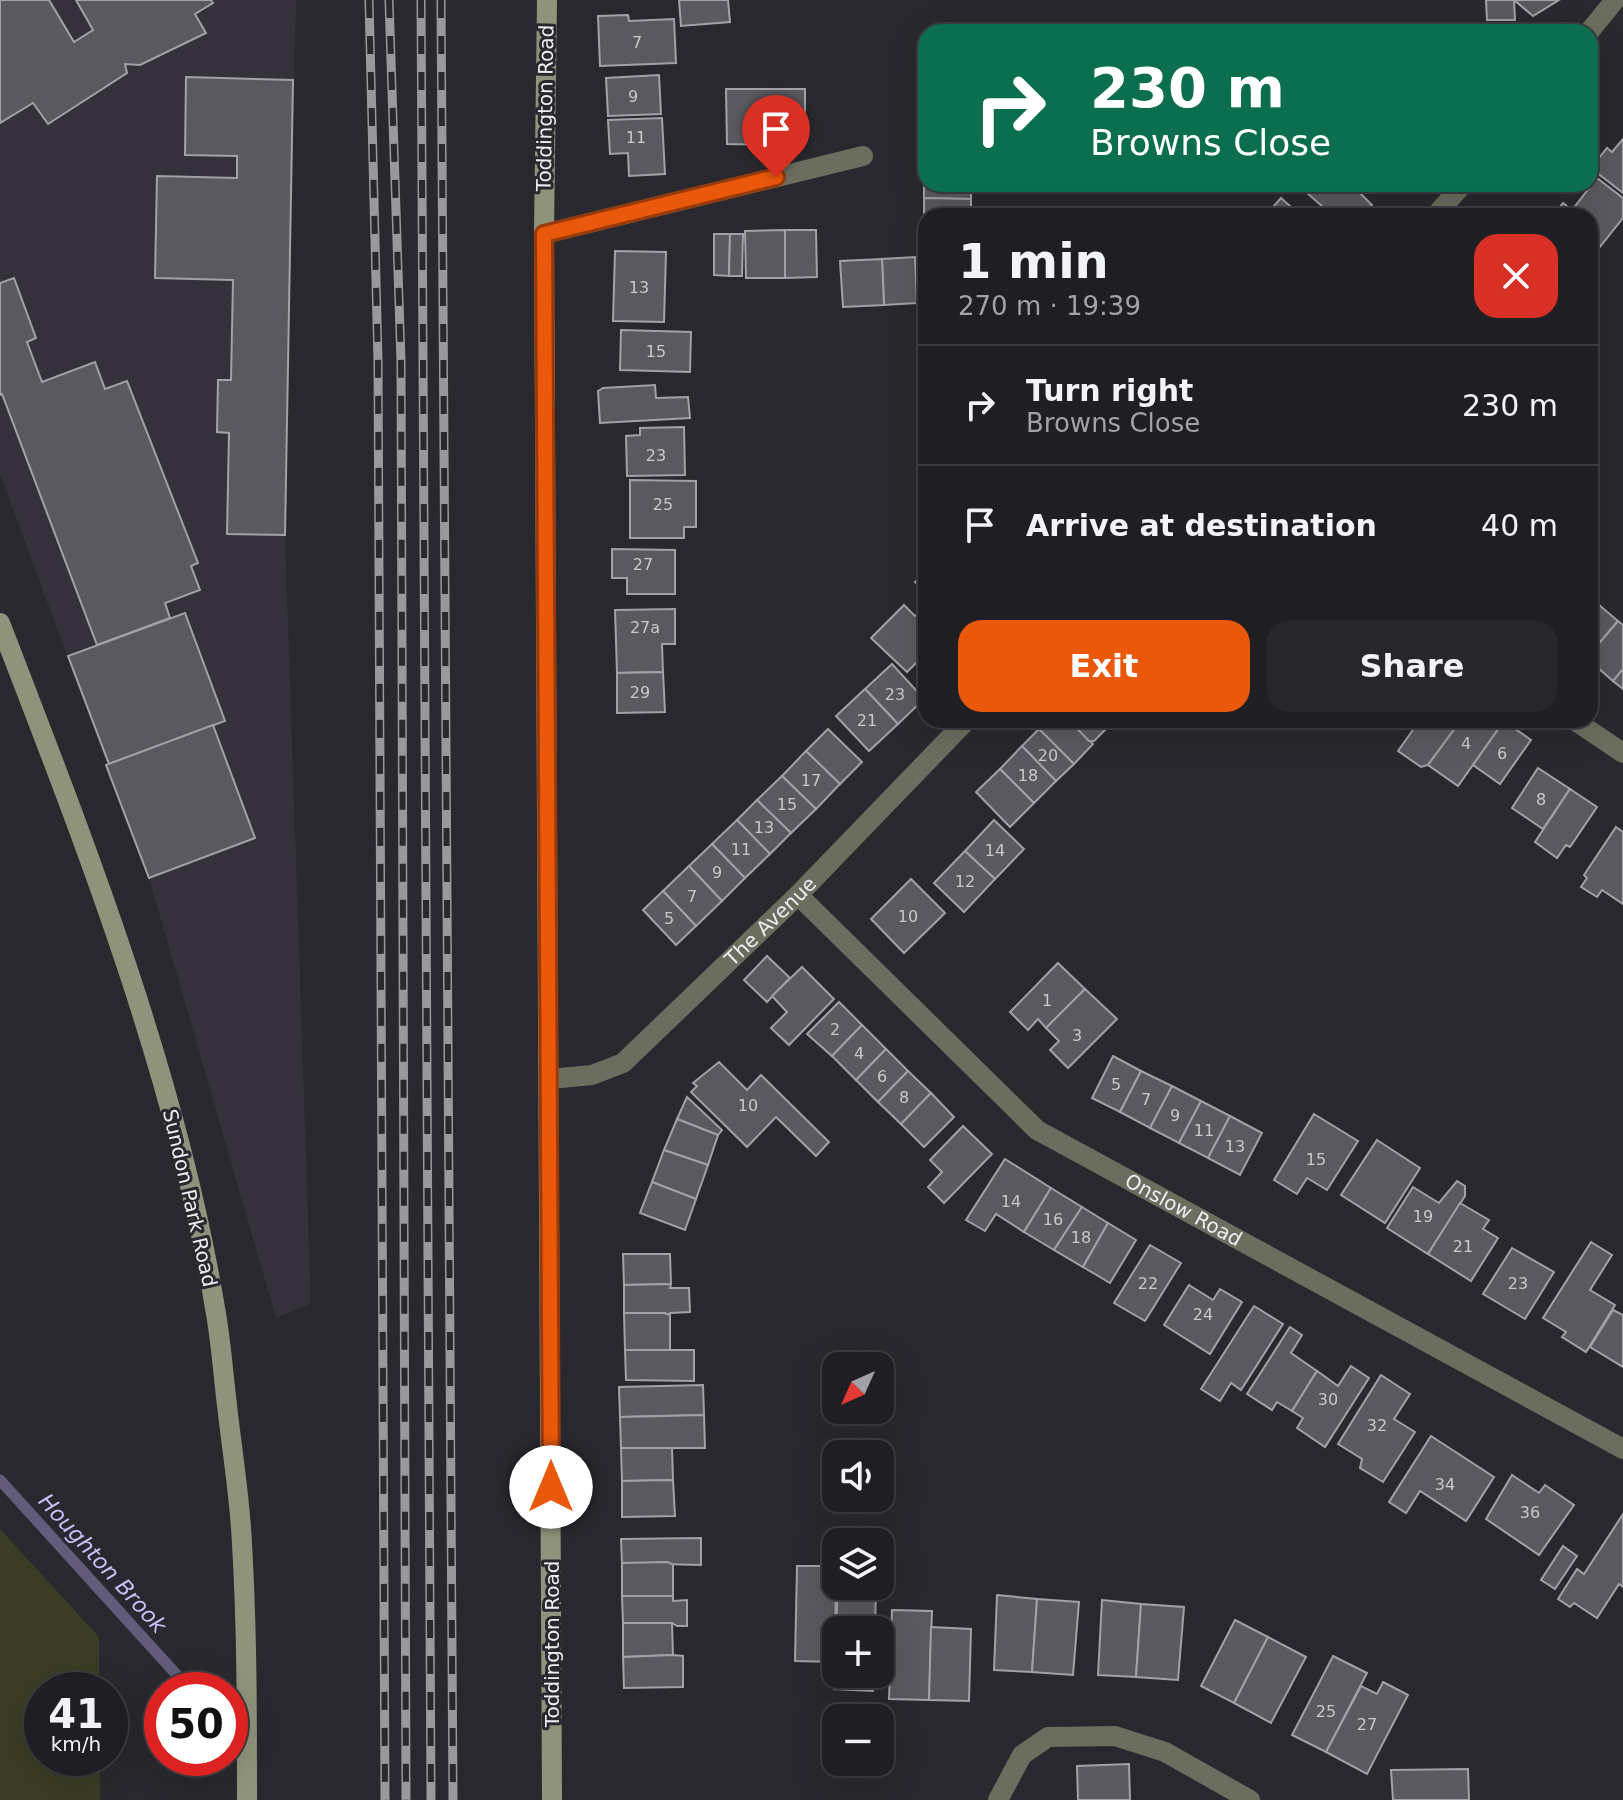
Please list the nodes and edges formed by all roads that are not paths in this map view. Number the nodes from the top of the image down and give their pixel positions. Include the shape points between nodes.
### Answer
1 (547, 0) edge
2 (1615, 0) edge
3 (1596, 24) edge
4 (863, 156) dead end
5 (1456, 192) edge
6 (1442, 208) edge
7 (544, 234) junction
8 (0, 623) edge
9 (959, 728) edge
10 (1586, 728) edge
11 (1623, 753) edge
12 (798, 895) junction
13 (550, 1079) junction
14 (1623, 1449) edge
15 (247, 1800) edge
16 (552, 1800) edge
17 (998, 1800) edge
18 (1250, 1800) edge

1 - 7 main road, Toddington Road
2 - 3 street
4 - 7 street
5 - 6 street
7 - 13 main road, Toddington Road
8 - 15 main road, Sundon Park Road via 117,938 197,1213 216,1310 242,1541
9 - 12 street, The Avenue
10 - 11 street
12 - 13 street, The Avenue via 623,1063 592,1075
12 - 14 street, Onslow Road via 1037,1130
13 - 16 main road, Toddington Road
17 - 18 street via 1022,1755 1048,1737 1115,1736 1165,1752

